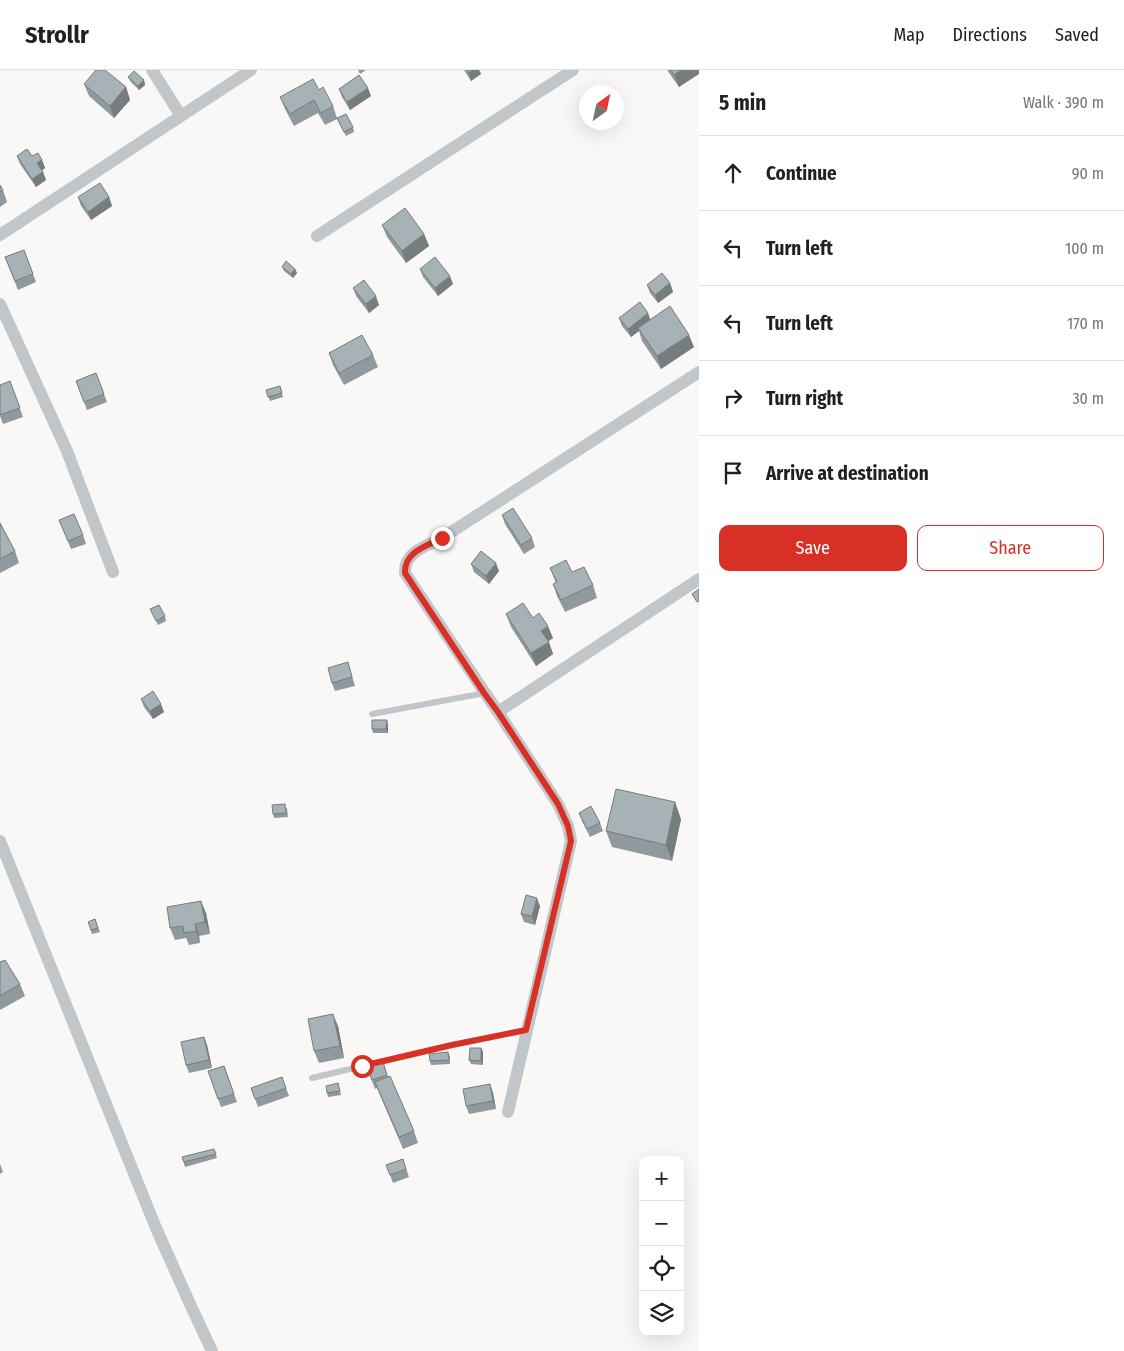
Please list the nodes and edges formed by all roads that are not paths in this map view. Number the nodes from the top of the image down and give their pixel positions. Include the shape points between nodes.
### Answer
1 (152, 70) edge
2 (252, 70) edge
3 (573, 70) edge
4 (181, 116) junction
5 (0, 235) edge
6 (317, 236) dead end
7 (0, 304) edge
8 (699, 372) edge
9 (114, 572) dead end
10 (699, 579) edge
11 (484, 693) junction
12 (498, 712) junction
13 (372, 714) dead end
14 (0, 841) edge
15 (526, 1030) junction
16 (312, 1078) dead end
17 (508, 1112) dead end
18 (212, 1351) edge

1 - 4 street
2 - 4 street
3 - 6 street
4 - 5 street
7 - 9 street via 66,451
8 - 11 street via 442,538 411,554 405,573
10 - 12 street
11 - 12 street
11 - 13 lane
12 - 15 street via 558,804 571,841
14 - 18 street via 156,1228
15 - 16 lane
15 - 17 street

